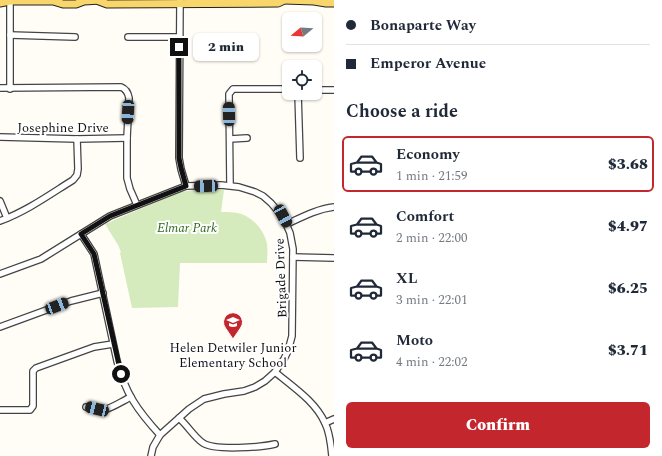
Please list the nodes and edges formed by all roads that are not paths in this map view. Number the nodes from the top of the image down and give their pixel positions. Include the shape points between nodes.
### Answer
1 (8, 0) edge
2 (54, 0) edge
3 (83, 0) edge
4 (100, 0) edge
5 (284, 0) edge
6 (315, 0) edge
7 (179, 2) edge
8 (0, 3) edge
9 (334, 3) edge
10 (10, 35) junction
11 (75, 37) dead end
12 (128, 37) dead end
13 (179, 37) junction
14 (0, 88) edge
15 (10, 88) junction
16 (282, 89) edge
17 (322, 90) edge
18 (334, 90) edge
19 (298, 100) edge
20 (0, 137) edge
21 (127, 138) junction
22 (247, 138) dead end
23 (77, 139) junction
24 (230, 139) junction
25 (300, 158) dead end
26 (230, 185) junction
27 (186, 186) junction
28 (0, 201) edge
29 (137, 206) junction
30 (334, 207) edge
31 (7, 218) junction
32 (0, 221) edge
33 (286, 224) junction
34 (81, 234) junction
35 (293, 257) junction
36 (334, 258) edge
37 (0, 274) edge
38 (103, 293) junction
39 (0, 327) edge
40 (113, 344) junction
41 (275, 372) junction
42 (131, 397) junction
43 (86, 407) dead end
44 (0, 410) edge
45 (179, 418) junction
46 (334, 419) edge
47 (325, 423) junction
48 (160, 435) junction
49 (275, 444) dead end
50 (151, 456) edge
51 (332, 456) edge

1 - 2 main road
1 - 8 main road
1 - 10 street
2 - 3 main road via 63,4 76,4
3 - 4 main road
4 - 7 main road via 107,4
5 - 6 main road
5 - 7 main road via 278,3
6 - 9 main road
7 - 13 street
10 - 11 street
10 - 15 street
12 - 13 street
13 - 27 street via 179,158
14 - 15 street
15 - 21 street via 126,89 129,94
16 - 24 street via 233,90 230,94
17 - 18 street
19 - 25 street
20 - 23 street, Josephine Drive
21 - 23 street, Josephine Drive
21 - 29 street via 127,178
22 - 24 street
23 - 31 street via 78,168 73,180 30,208
24 - 26 street
26 - 27 street, Brigade Drive
26 - 33 street, Brigade Drive via 263,196 278,210
27 - 29 street, Brigade Drive
28 - 31 street
29 - 34 street, Brigade Drive via 110,216
30 - 33 street
31 - 32 street
33 - 35 street, Brigade Drive via 290,233
34 - 37 street, Brigade Drive via 41,259
34 - 38 street via 94,254
35 - 36 street
35 - 41 street, Brigade Drive via 292,336 288,352
38 - 39 street via 72,301
38 - 40 street
40 - 42 street via 121,374
40 - 44 street via 94,347 36,368 33,371 33,406 30,410
41 - 45 street, Brigade Drive via 255,387 204,399
41 - 47 street via 312,404
42 - 43 street via 103,410
42 - 48 street
45 - 48 street, Brigade Drive
45 - 49 street via 205,445 254,447
46 - 47 street
47 - 51 street
48 - 50 street, Brigade Drive

